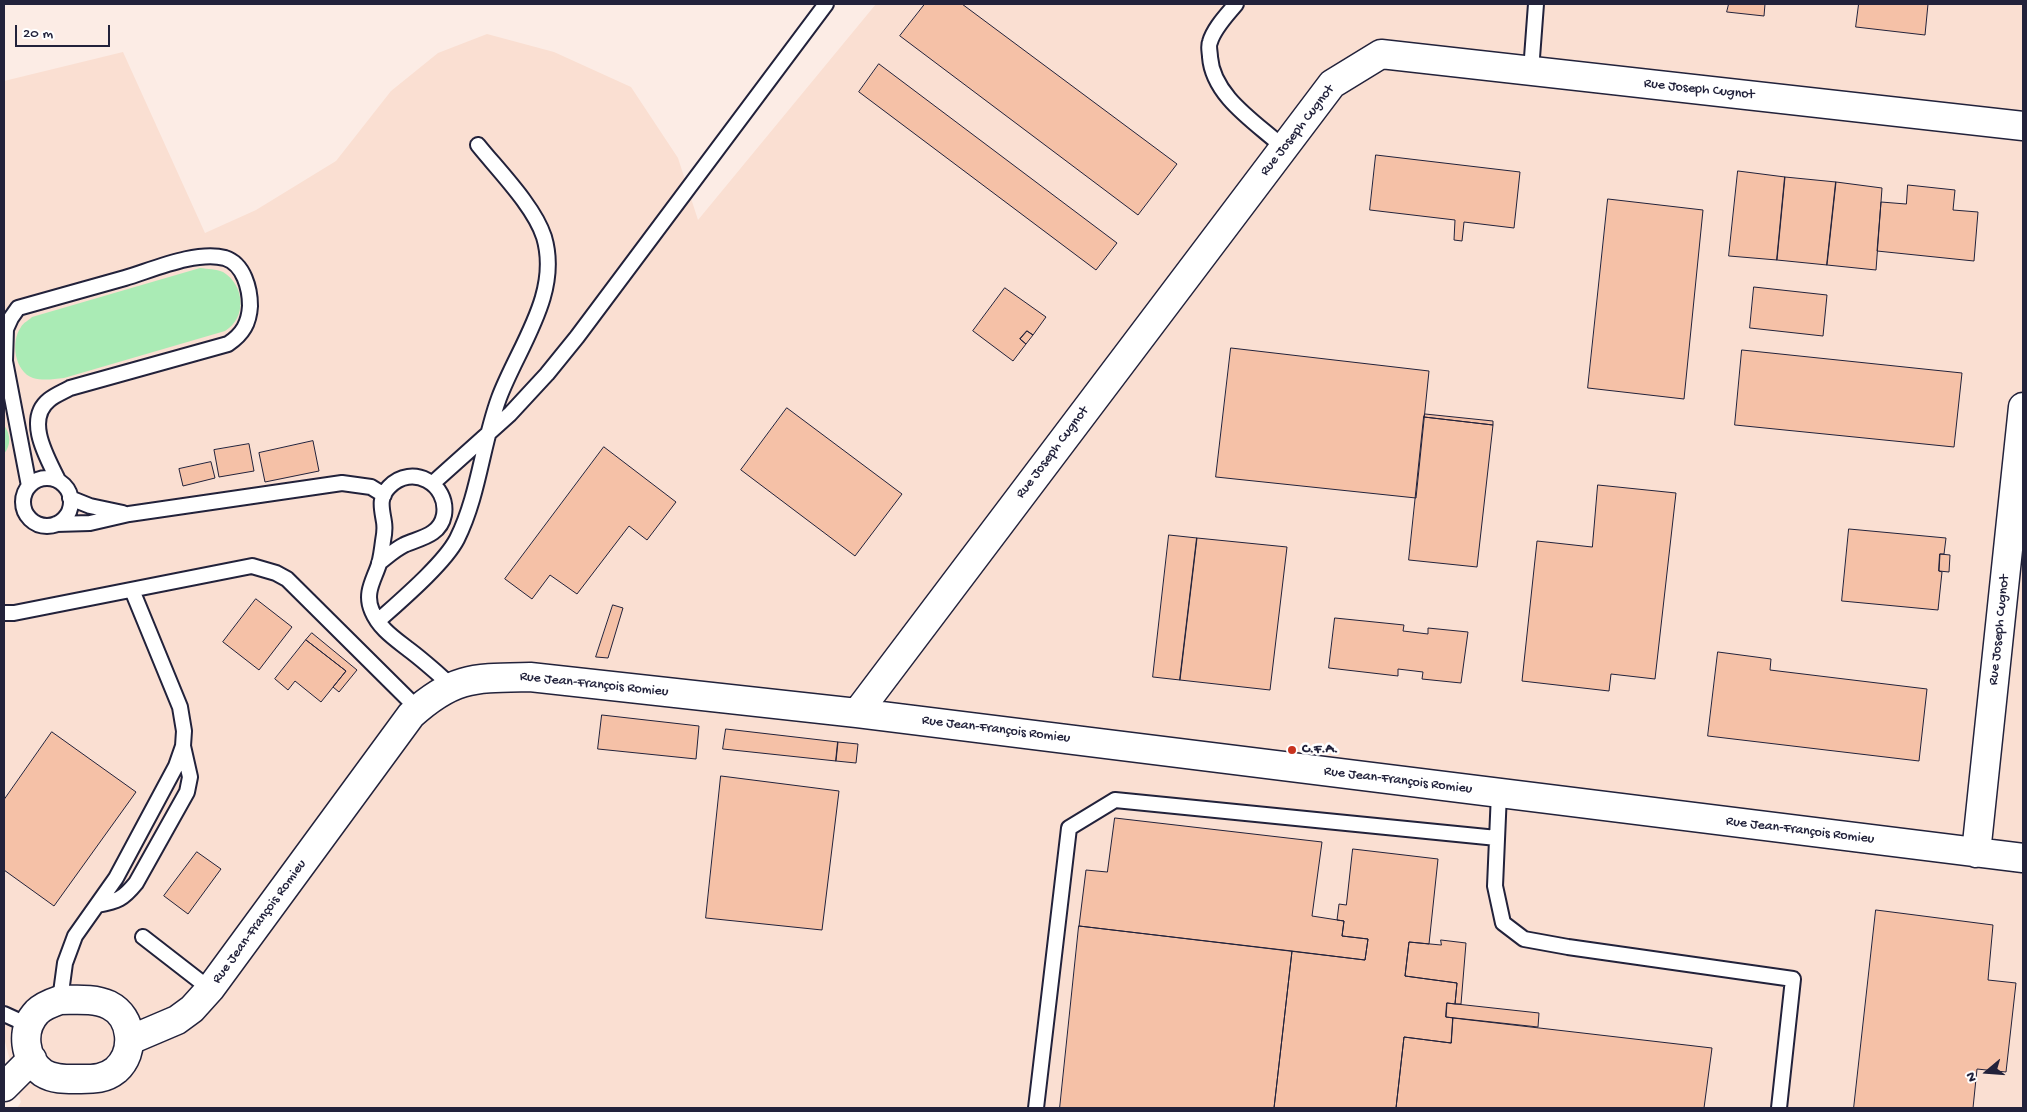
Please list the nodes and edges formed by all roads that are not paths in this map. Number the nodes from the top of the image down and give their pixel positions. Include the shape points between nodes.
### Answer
1 (826, 4) edge
2 (1236, 4) edge
3 (1536, 4) edge
4 (1531, 71) junction
5 (2023, 126) edge
6 (478, 145) dead end
7 (1284, 148) junction
8 (2023, 407) edge
9 (9, 409) edge
10 (489, 433) junction
11 (58, 480) junction
12 (433, 484) junction
13 (29, 486) junction
14 (384, 495) junction
15 (70, 498) junction
16 (128, 514) junction
17 (56, 524) junction
18 (379, 563) junction
19 (132, 590) junction
20 (4, 613) edge
21 (378, 621) junction
22 (452, 686) junction
23 (418, 709) junction
24 (857, 713) junction
25 (183, 746) junction
26 (1499, 794) junction
27 (1497, 838) junction
28 (1976, 853) junction
29 (2023, 858) edge
30 (97, 905) junction
31 (143, 937) dead end
32 (210, 989) junction
33 (60, 1000) junction
34 (4, 1014) edge
35 (28, 1025) junction
36 (130, 1040) junction
37 (32, 1059) junction
38 (4, 1087) edge
39 (1036, 1108) edge
40 (1779, 1108) edge

1 - 10 lane via 578,337
2 - 7 lane via 1218,26 1209,44 1210,64 1218,84 1231,102
3 - 4 lane
4 - 5 street, Rue Joseph Cugnot
4 - 7 street, Rue Joseph Cugnot via 1381,54 1332,84
6 - 10 lane via 532,211 544,237 548,270 541,302 499,397
7 - 24 street, Rue Joseph Cugnot
8 - 28 street, Rue Joseph Cugnot
9 - 11 lane via 6,329 18,308 193,258 225,258 234,262 242,272 250,301 249,316 244,329 228,344 70,388 47,401 38,421 39,434
9 - 13 lane
10 - 12 lane
10 - 21 lane via 472,500 456,540 446,555
11 - 13 lane via 43,478
11 - 15 lane via 66,487
12 - 14 lane via 410,476 398,480
12 - 18 lane via 445,505 444,518 438,529 428,537 402,546
13 - 17 lane via 23,495 23,506 28,516 35,523
14 - 16 lane via 371,487 342,483
14 - 18 lane
15 - 16 lane
15 - 17 lane via 65,518
16 - 17 lane via 90,523
18 - 21 lane via 369,598 371,610
19 - 20 lane
19 - 23 lane via 252,566 276,572 287,579
19 - 25 lane via 180,707
21 - 22 lane
22 - 23 street, Rue Jean-François Romieu
22 - 24 street, Rue Jean-François Romieu via 477,678 530,676
23 - 32 street, Rue Jean-François Romieu
24 - 26 street, Rue Jean-François Romieu
25 - 30 lane via 176,766 116,878
25 - 30 lane via 190,777 187,792 136,883 125,896
26 - 27 lane
26 - 28 street, Rue Jean-François Romieu
27 - 39 lane via 1115,800 1070,828
27 - 40 lane via 1495,886 1503,923 1524,939 1793,979
28 - 29 street, Rue Jean-François Romieu
30 - 33 lane via 75,936 65,963
31 - 32 lane
32 - 36 street, Rue Jean-François Romieu via 177,1020
33 - 35 street via 47,1004
33 - 36 street via 97,1001 110,1006 128,1026
34 - 35 lane
35 - 37 street via 26,1038
36 - 37 street via 128,1054 121,1065 98,1079 57,1078 44,1073
37 - 38 street

